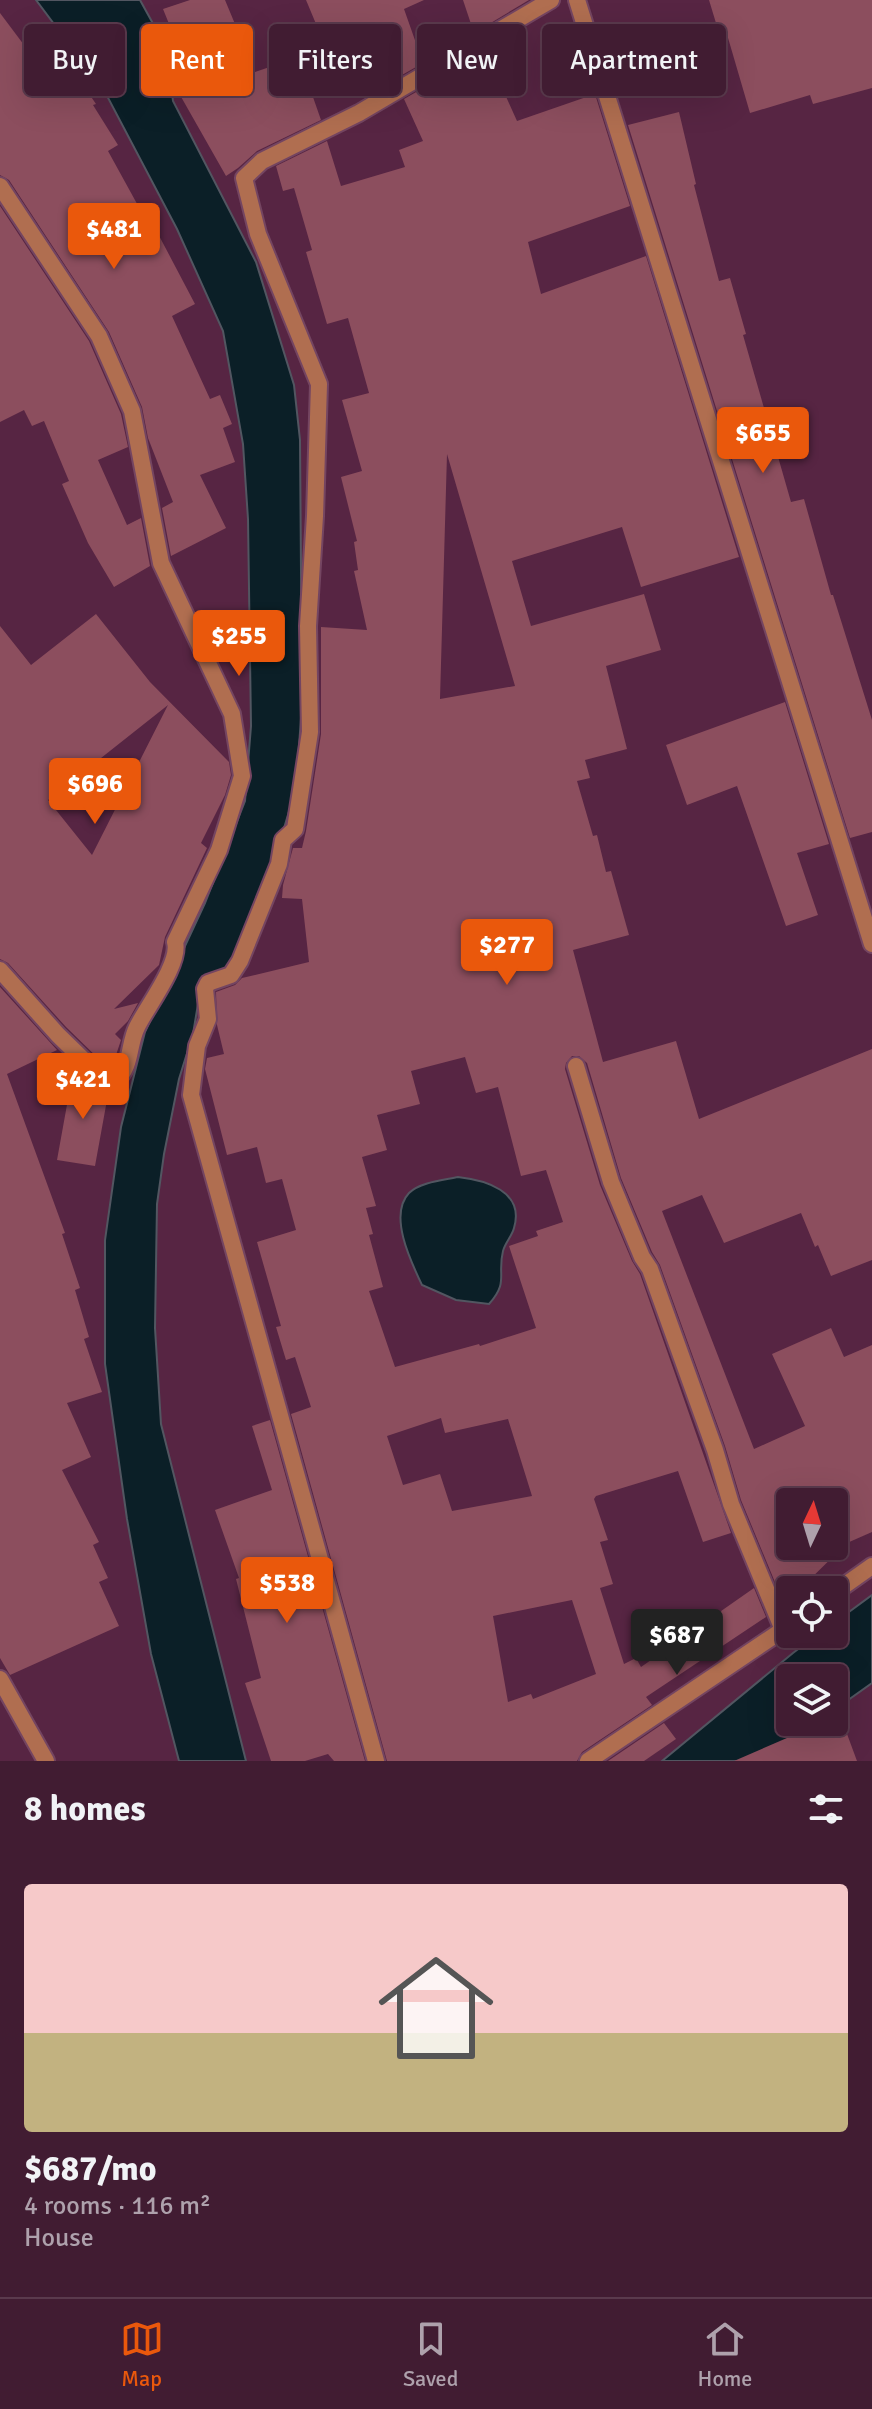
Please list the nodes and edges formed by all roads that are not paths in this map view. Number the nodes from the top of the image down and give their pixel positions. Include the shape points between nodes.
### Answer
1 (551, 0) edge
2 (577, 0) edge
3 (0, 186) edge
4 (872, 944) edge
5 (0, 970) edge
6 (576, 1066) dead end
7 (872, 1566) edge
8 (848, 1583) edge
9 (776, 1605) edge
10 (776, 1635) edge
11 (0, 1679) edge
12 (46, 1761) edge
13 (376, 1761) edge
14 (588, 1761) edge

1 - 13 street via 359,113 262,161 244,178 258,234 319,384 308,626 310,732 295,829 283,840 279,864 240,961 231,975 205,989 208,1019 197,1046 191,1095
2 - 4 street
3 - 5 street via 99,336 132,411 161,563 232,714 242,776 219,850 175,942 161,990 136,1029 125,1073 116,1080 98,1074
6 - 9 street via 611,1182 650,1269 731,1504
7 - 8 street
10 - 14 street
11 - 12 street

